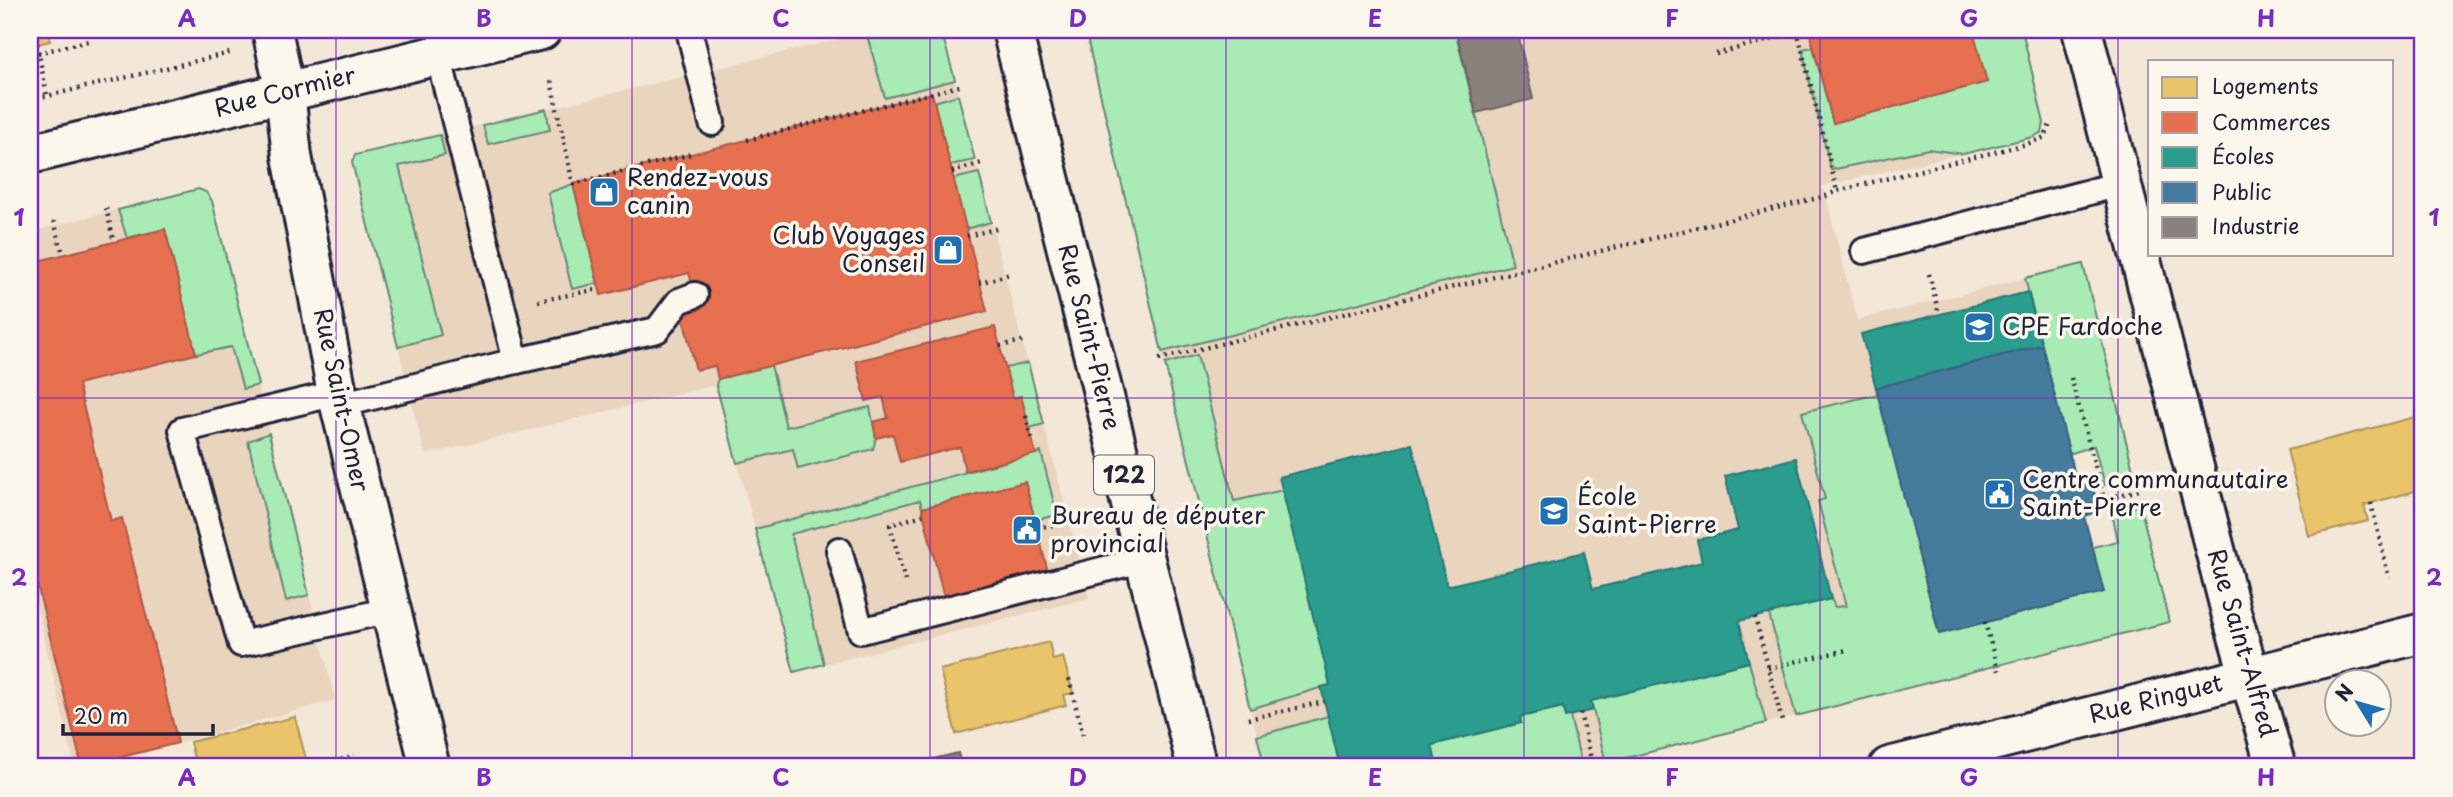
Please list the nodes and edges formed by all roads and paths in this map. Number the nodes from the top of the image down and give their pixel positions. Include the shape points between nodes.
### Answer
1 (272, 30) edge
2 (541, 30) edge
3 (689, 30) edge
4 (1012, 30) edge
5 (1807, 30) edge
6 (2082, 30) edge
7 (1797, 31) edge
8 (473, 38) edge
9 (88, 41) dead end
10 (37, 44) dead end
11 (38, 53) junction
12 (230, 53) dead end
13 (1716, 54) dead end
14 (438, 55) junction
15 (551, 81) dead end
16 (963, 85) dead end
17 (285, 92) junction
18 (47, 96) junction
19 (30, 100) edge
20 (880, 106) dead end
21 (2051, 122) dead end
22 (712, 123) dead end
23 (30, 154) edge
24 (982, 163) dead end
25 (952, 172) dead end
26 (601, 177) dead end
27 (2120, 184) junction
28 (1837, 191) junction
29 (106, 208) dead end
30 (54, 221) dead end
31 (999, 228) dead end
32 (967, 236) dead end
33 (114, 242) dead end
34 (1864, 251) dead end
35 (63, 254) dead end
36 (1010, 274) dead end
37 (979, 283) dead end
38 (599, 289) dead end
39 (573, 294) dead end
40 (695, 295) dead end
41 (1936, 301) dead end
42 (1939, 314) dead end
43 (1027, 340) dead end
44 (1000, 346) dead end
45 (1159, 359) dead end
46 (516, 361) junction
47 (2071, 377) dead end
48 (338, 399) junction
49 (1026, 415) dead end
50 (1033, 442) dead end
51 (2143, 489) dead end
52 (2104, 499) junction
53 (2096, 501) dead end
54 (2371, 503) dead end
55 (923, 515) dead end
56 (1073, 521) dead end
57 (1037, 528) dead end
58 (839, 550) dead end
59 (1145, 559) junction
60 (2389, 578) dead end
61 (390, 610) junction
62 (1755, 617) dead end
63 (915, 618) junction
64 (1985, 622) dead end
65 (2423, 633) edge
66 (1847, 650) dead end
67 (1768, 668) junction
68 (1998, 671) dead end
69 (2250, 676) junction
70 (1069, 679) dead end
71 (1324, 702) dead end
72 (1580, 713) dead end
73 (1248, 719) dead end
74 (1783, 724) dead end
75 (1083, 735) dead end
76 (355, 756) dead end
77 (314, 767) edge
78 (430, 767) edge
79 (1197, 767) edge
80 (1593, 767) edge
81 (1889, 767) edge
82 (2276, 767) edge

1 - 17 street, Rue Saint-Omer
2 - 8 street, Rue Cormier
3 - 22 lane
4 - 59 street, Rue Saint-Pierre / 122
5 - 7 path
6 - 27 street, Rue Saint-Alfred
7 - 13 path
7 - 28 path
8 - 14 street, Rue Cormier
9 - 11 path
10 - 11 path
11 - 18 path
12 - 18 path
14 - 17 street, Rue Cormier
14 - 46 lane
15 - 26 path via 573,184
16 - 20 path
17 - 23 street, Rue Cormier
17 - 48 street, Rue Saint-Omer via 292,156
18 - 19 path
21 - 28 path via 2045,137 2027,144
24 - 25 path
27 - 34 lane
27 - 69 street, Rue Saint-Alfred
28 - 45 path
29 - 33 path
30 - 35 path
31 - 32 path
36 - 37 path
38 - 39 path
40 - 46 lane via 679,300 657,330
41 - 42 path
43 - 44 path
46 - 48 lane
47 - 52 path
48 - 61 street, Rue Saint-Omer
48 - 61 lane via 182,430 241,644
49 - 50 path
51 - 52 path
52 - 53 path
54 - 60 path
55 - 63 path via 890,525
56 - 57 path
58 - 63 lane via 861,631
59 - 63 lane
59 - 79 street, Rue Saint-Pierre / 122
61 - 78 street, Rue Saint-Omer
62 - 67 path
64 - 68 path
65 - 69 street, Rue Ringuet
66 - 67 path
67 - 74 path
69 - 81 street, Rue Ringuet
69 - 82 street, Rue Saint-Alfred
70 - 75 path
71 - 73 path
72 - 80 path
76 - 77 path

